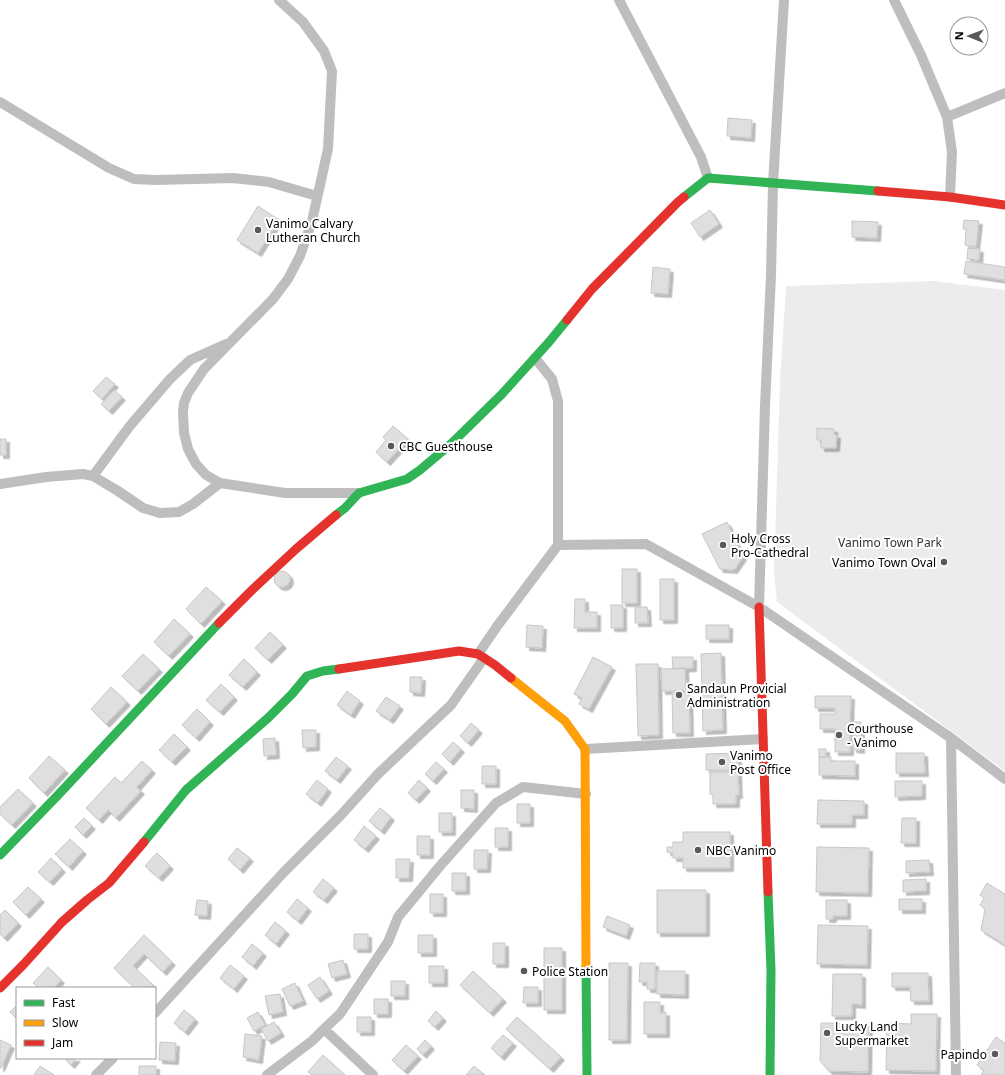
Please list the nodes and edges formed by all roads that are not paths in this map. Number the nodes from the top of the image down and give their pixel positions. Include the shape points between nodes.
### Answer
1 (279, 0) edge
2 (619, 0) edge
3 (784, 0) edge
4 (894, 0) edge
5 (1005, 93) edge
6 (0, 102) edge
7 (947, 117) junction
8 (708, 178) junction
9 (773, 184) junction
10 (317, 196) junction
11 (950, 197) junction
12 (1005, 205) edge
13 (231, 341) junction
14 (535, 358) junction
15 (93, 476) junction
16 (220, 483) junction
17 (0, 484) edge
18 (358, 493) junction
19 (558, 545) junction
20 (759, 607) junction
21 (481, 656) junction
22 (951, 738) junction
23 (763, 739) junction
24 (585, 748) junction
25 (1005, 780) edge
26 (586, 794) junction
27 (0, 855) edge
28 (0, 988) edge
29 (156, 1012) edge
30 (324, 1029) junction
31 (112, 1059) edge
32 (96, 1075) edge
33 (267, 1075) edge
34 (373, 1075) edge
35 (587, 1075) edge
36 (770, 1075) edge
37 (956, 1075) edge

1 - 10 street via 303,22 324,51 332,71 328,149
2 - 8 street via 701,157
3 - 9 street
4 - 7 street
5 - 7 street
6 - 10 street via 108,168 134,179 233,178 268,182
7 - 11 street via 952,152
8 - 9 street
8 - 14 street via 678,202 592,289
9 - 11 street
9 - 20 street
10 - 13 street via 310,228 288,279 273,299
11 - 12 street
13 - 15 street via 190,360 170,379 129,427
13 - 16 street via 204,369 188,393 183,412 188,449 206,475
14 - 18 street via 452,443 420,470 408,479
14 - 19 street via 552,379 558,402
15 - 16 street via 143,508 160,513 179,512 194,504
15 - 17 street via 83,474
16 - 18 street via 285,493
18 - 27 street via 345,508 252,590
19 - 20 street via 646,544
19 - 21 street via 502,620
20 - 22 street
20 - 23 street
21 - 24 street via 565,721
21 - 28 street via 458,651 323,671 307,676 268,718 186,790 109,883 62,922
21 - 29 street via 452,705 378,774
22 - 25 street
22 - 37 street
23 - 24 street
23 - 36 street via 771,970
24 - 26 street
26 - 30 street via 524,787 496,803 398,917 388,942 340,1014
26 - 35 street
30 - 33 street
30 - 34 street
31 - 32 street

